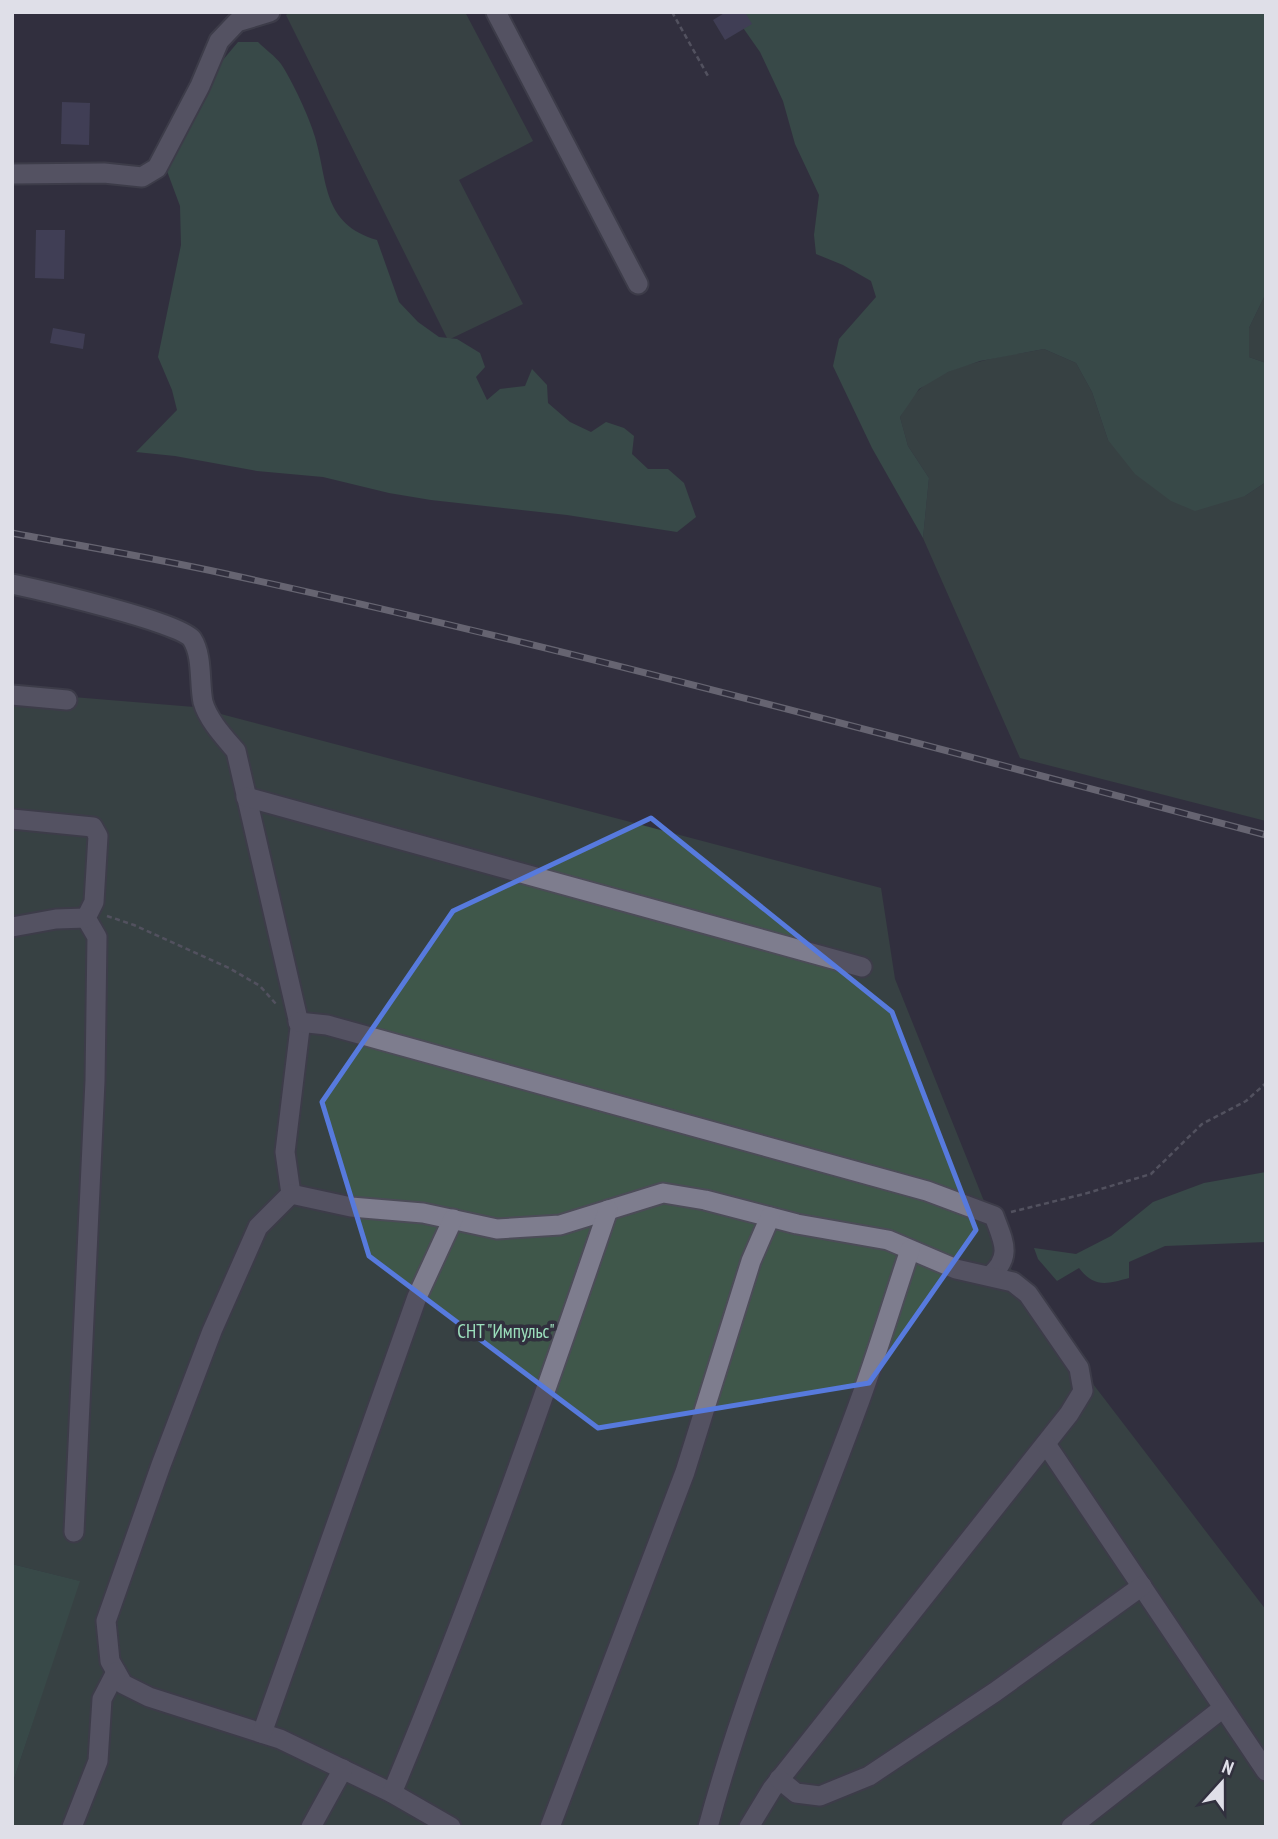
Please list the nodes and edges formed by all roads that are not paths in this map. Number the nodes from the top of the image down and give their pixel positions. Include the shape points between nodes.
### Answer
1 (270, 12) edge
2 (496, 12) edge
3 (12, 174) edge
4 (638, 284) dead end
5 (12, 584) edge
6 (12, 695) edge
7 (67, 700) dead end
8 (246, 797) junction
9 (12, 819) edge
10 (86, 918) junction
11 (12, 927) edge
12 (862, 967) dead end
13 (298, 1022) junction
14 (290, 1194) junction
15 (608, 1210) junction
16 (770, 1217) junction
17 (453, 1219) junction
18 (910, 1250) junction
19 (990, 1276) junction
20 (1046, 1444) junction
21 (74, 1532) dead end
22 (1142, 1586) junction
23 (116, 1672) junction
24 (1223, 1708) junction
25 (262, 1733) junction
26 (343, 1769) junction
27 (1266, 1771) edge
28 (779, 1779) junction
29 (392, 1793) junction
30 (447, 1825) edge
31 (72, 1827) edge
32 (311, 1827) edge
33 (550, 1827) edge
34 (709, 1827) edge
35 (749, 1827) edge
36 (1071, 1827) edge

1 - 3 street via 237,22 219,41 157,168 142,177
2 - 4 street
5 - 8 street via 173,627 191,638 204,705 236,751
6 - 7 street
8 - 12 street
8 - 13 street
9 - 10 street via 93,827 98,836 94,902
10 - 11 street
10 - 21 street via 97,937 95,1081
13 - 14 street via 285,1152
13 - 19 street via 327,1025 976,1208 994,1216 1005,1248 1004,1261
14 - 17 street via 351,1207
14 - 23 street via 258,1227 161,1465 106,1620 110,1661
15 - 16 street via 663,1193
15 - 17 street via 560,1225 497,1229
15 - 29 street via 472,1591
16 - 18 street via 888,1240
16 - 33 street via 751,1261 685,1472
17 - 25 street via 417,1297
18 - 19 street via 956,1269
18 - 34 street via 857,1409 786,1590
19 - 20 street via 1013,1282 1028,1294 1079,1368 1083,1391
20 - 22 street
20 - 28 street
22 - 24 street
22 - 28 street via 869,1776 820,1796 796,1793
23 - 25 street via 122,1684 149,1697
23 - 31 street via 102,1699 98,1761
24 - 27 street
24 - 36 street
25 - 26 street
26 - 29 street
26 - 32 street
28 - 35 street
29 - 30 street

